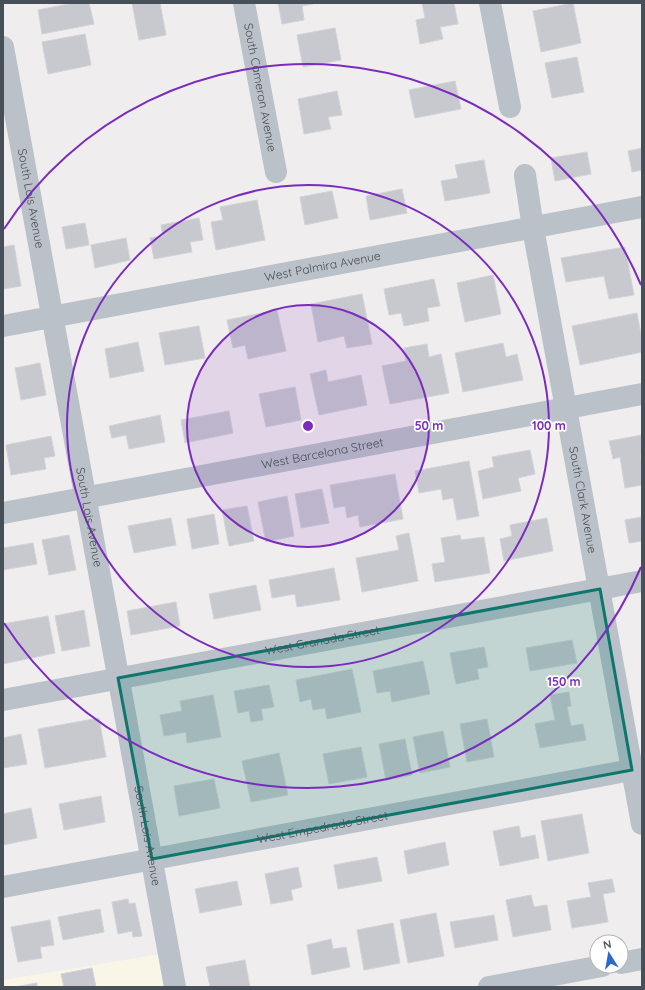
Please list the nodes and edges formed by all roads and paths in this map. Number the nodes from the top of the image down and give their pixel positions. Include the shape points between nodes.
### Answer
1 (244, 3) edge
2 (490, 3) edge
3 (3, 47) edge
4 (510, 107) dead end
5 (276, 172) dead end
6 (525, 175) dead end
7 (642, 207) edge
8 (533, 228) junction
9 (53, 316) junction
10 (3, 326) edge
11 (642, 394) edge
12 (566, 408) junction
13 (86, 498) junction
14 (3, 513) edge
15 (642, 581) edge
16 (600, 589) junction
17 (118, 678) junction
18 (3, 700) edge
19 (637, 769) edge
20 (642, 824) edge
21 (152, 859) junction
22 (3, 887) edge
23 (642, 959) edge
24 (629, 961) edge
25 (589, 968) edge
26 (175, 987) edge
27 (489, 987) edge

1 - 5 street, South Cameron Avenue
2 - 4 street
3 - 9 street, South Lois Avenue
6 - 8 street, South Clark Avenue
7 - 8 street, West Palmira Avenue
8 - 9 street, West Palmira Avenue
8 - 12 street, South Clark Avenue
9 - 10 street, West Palmira Avenue
9 - 13 street, South Lois Avenue
11 - 12 street, West Barcelona Street
12 - 13 street, West Barcelona Street
12 - 16 street, South Clark Avenue
13 - 14 street, West Barcelona Street
13 - 17 street, South Lois Avenue
15 - 16 street, West Granada Street
16 - 17 street, West Granada Street
16 - 19 street, South Clark Avenue
17 - 18 street, West Granada Street
17 - 21 street, South Lois Avenue
19 - 20 street, South Clark Avenue
19 - 21 street, West Empedrado Street
21 - 22 street, West Empedrado Street
21 - 26 street, South Lois Avenue
23 - 24 street
25 - 27 street

